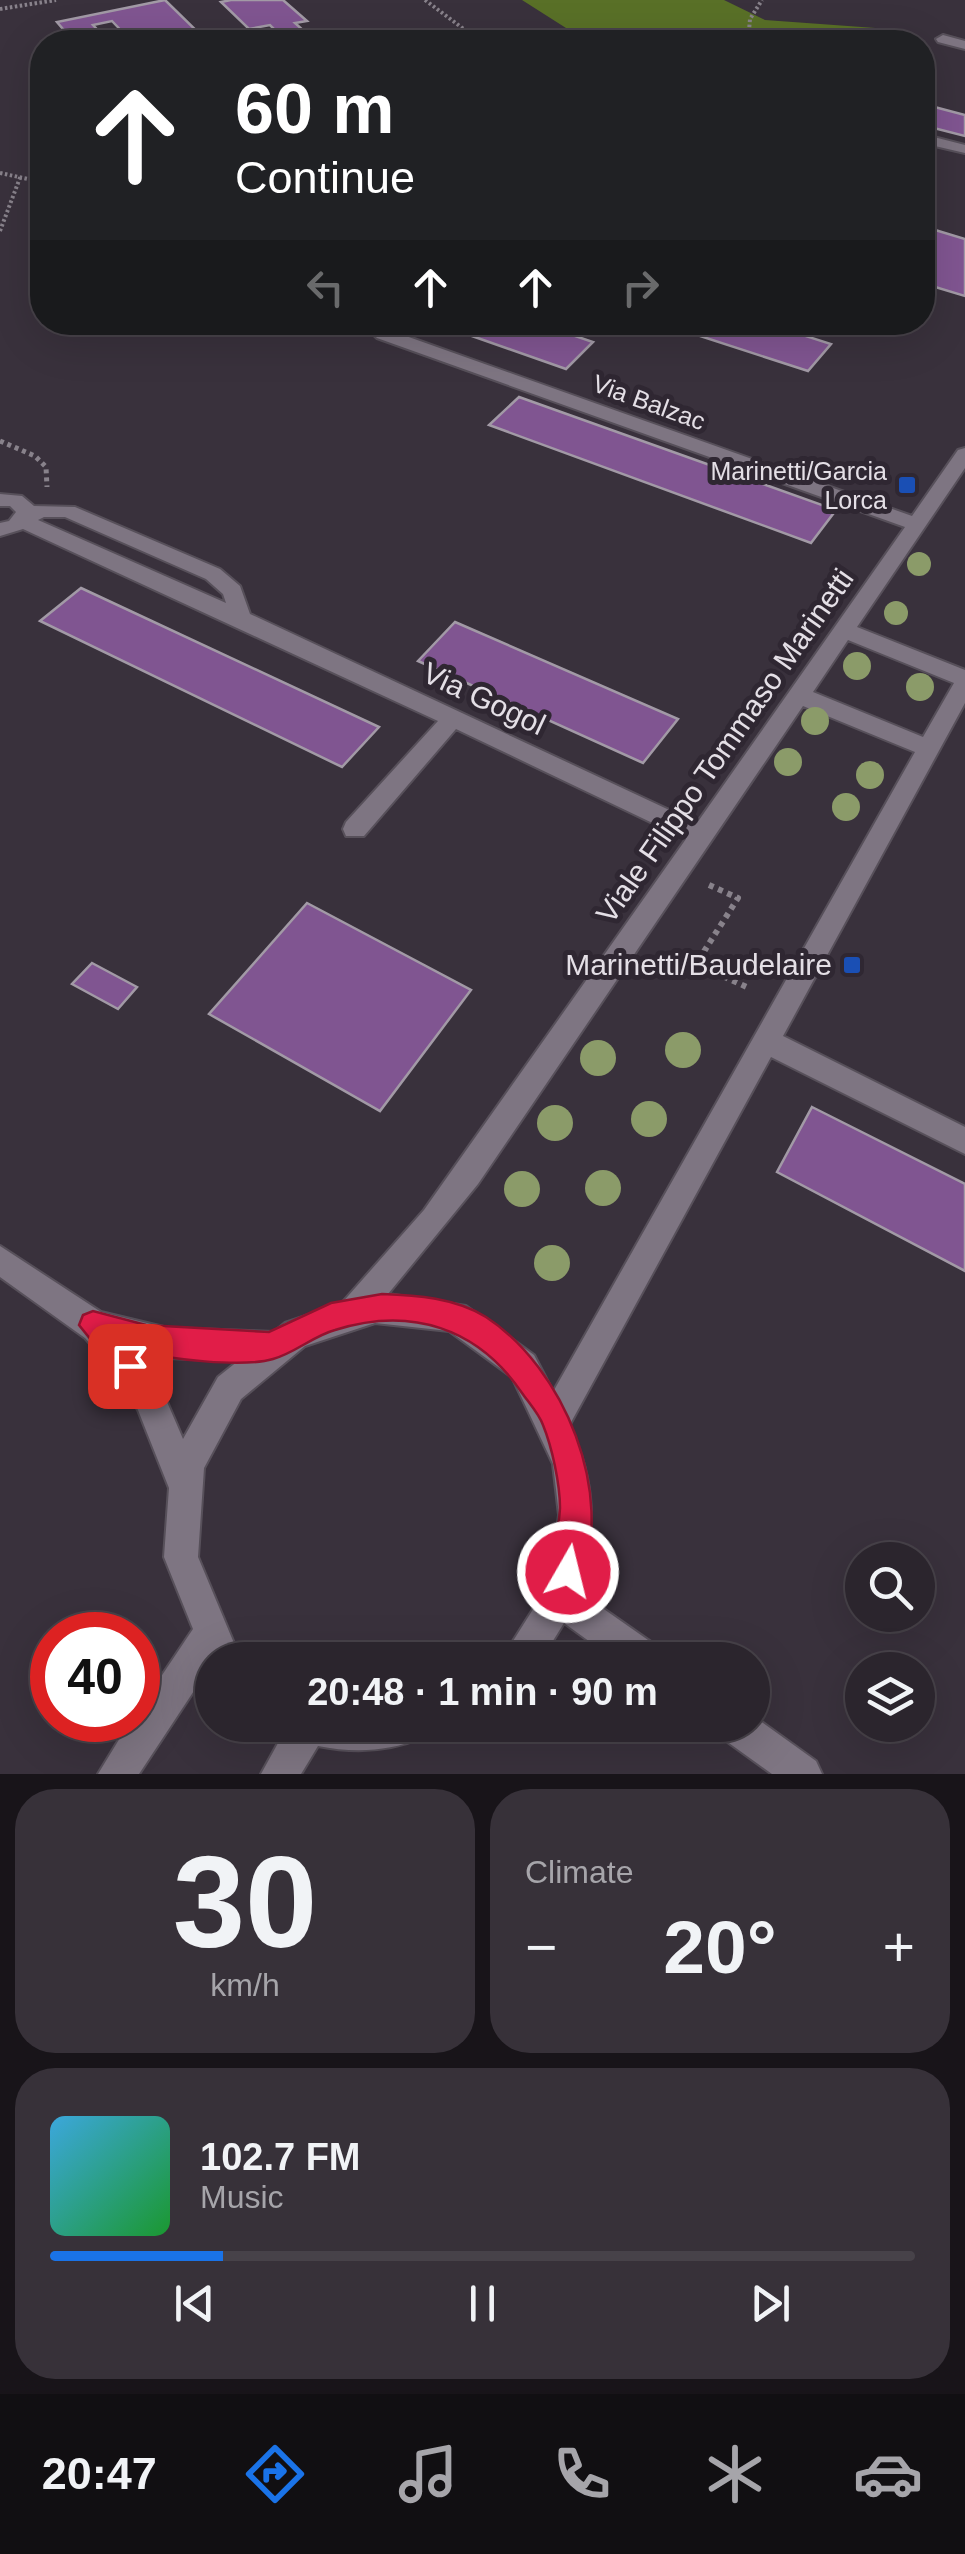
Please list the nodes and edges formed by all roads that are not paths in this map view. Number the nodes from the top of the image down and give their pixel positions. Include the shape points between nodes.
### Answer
1 (943, 39) dead end
2 (965, 45) edge
3 (935, 141) edge
4 (965, 149) edge
5 (386, 335) edge
6 (965, 454) edge
7 (0, 500) edge
8 (22, 521) junction
9 (916, 524) junction
10 (0, 530) edge
11 (240, 618) junction
12 (845, 632) junction
13 (965, 681) edge
14 (800, 696) junction
15 (453, 718) junction
16 (927, 748) junction
17 (355, 829) dead end
18 (702, 836) junction
19 (764, 1040) junction
20 (965, 1140) edge
21 (0, 1260) edge
22 (353, 1311) junction
23 (93, 1325) junction
24 (270, 1346) junction
25 (556, 1418) junction
26 (183, 1482) junction
27 (559, 1598) junction
28 (212, 1642) edge
29 (533, 1642) edge
30 (620, 1642) edge
31 (195, 1674) edge
32 (299, 1742) edge
33 (759, 1742) edge
34 (116, 1774) edge
35 (280, 1774) edge
36 (803, 1774) edge

1 - 2 street
3 - 4 street
5 - 9 street, Via Balzac
6 - 9 street, Viale Filippo Tommaso Marinetti
7 - 8 street, Via Gogol via 25,506
8 - 10 street
8 - 11 street, Via Gogol
8 - 11 street via 48,510 68,512 213,574 233,591
9 - 12 street, Viale Filippo Tommaso Marinetti
11 - 15 street, Via Gogol
12 - 13 street
12 - 14 street, Viale Filippo Tommaso Marinetti
13 - 16 street
14 - 16 street
14 - 18 street, Viale Filippo Tommaso Marinetti
15 - 17 street
15 - 18 street, Via Gogol
16 - 19 street
18 - 22 street, Viale Filippo Tommaso Marinetti via 468,1174
19 - 20 street
19 - 25 street
21 - 23 street
22 - 24 street
22 - 25 street via 426,1310 474,1326 516,1359
23 - 24 street via 168,1343
23 - 26 street via 142,1384
24 - 26 street via 215,1405
25 - 27 street via 572,1475 576,1525
26 - 28 street via 180,1551 191,1598
27 - 29 street
27 - 30 street
31 - 34 street
32 - 35 street
33 - 36 street

